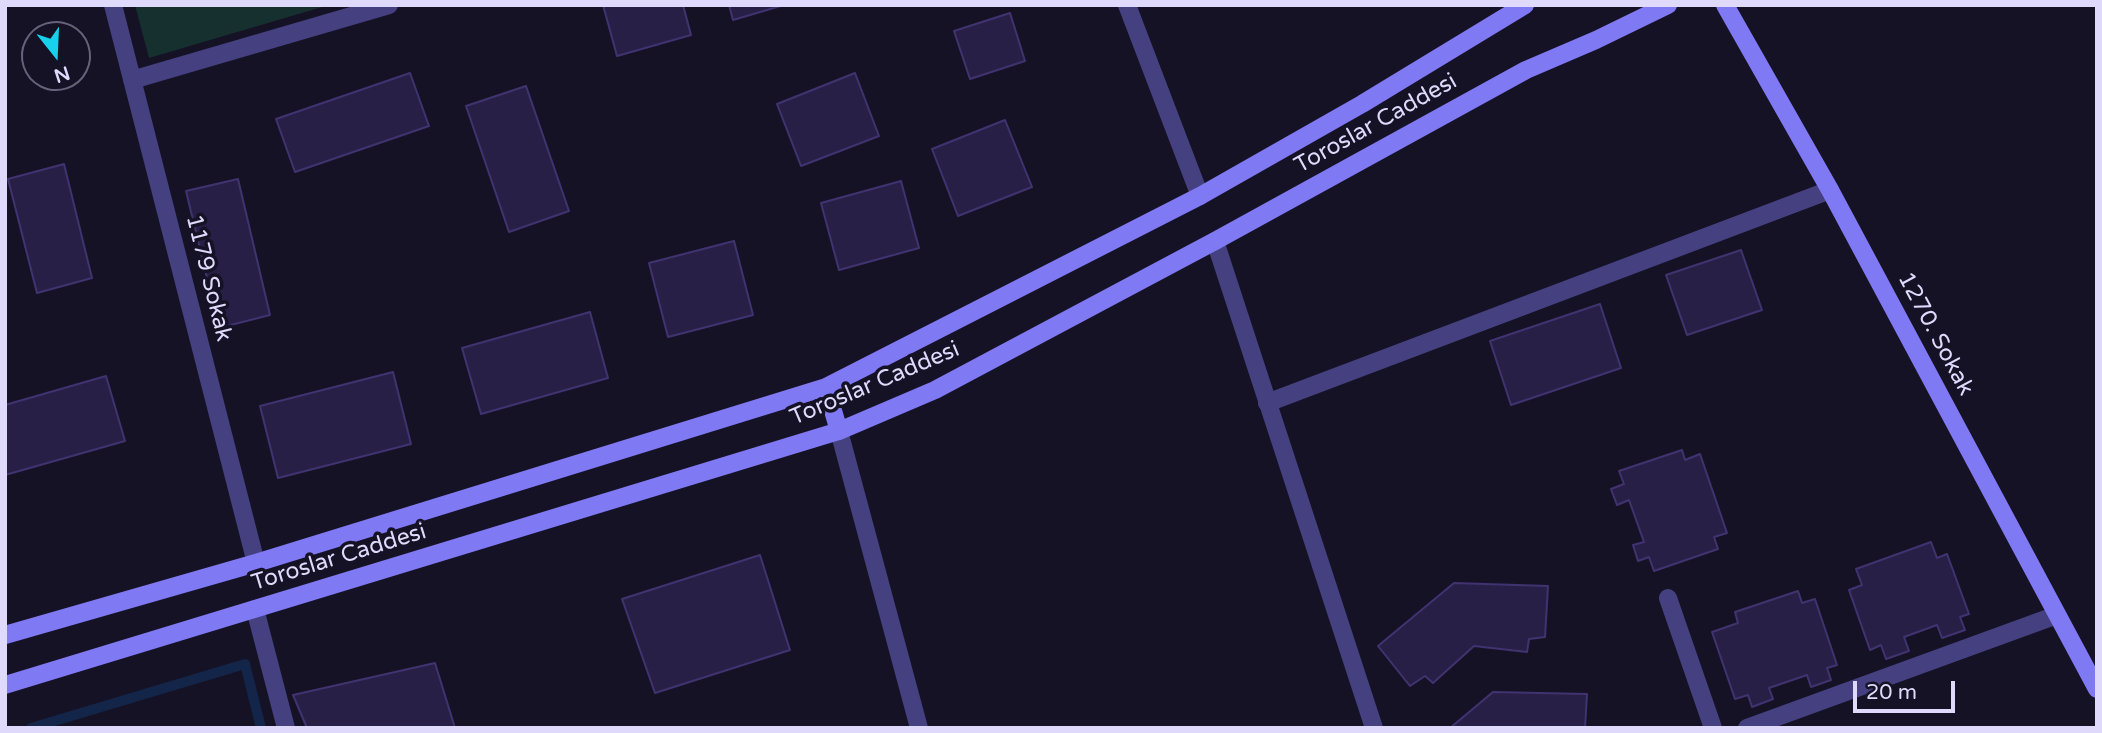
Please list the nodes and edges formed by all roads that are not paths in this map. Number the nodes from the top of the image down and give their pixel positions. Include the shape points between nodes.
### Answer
1 (113, 5) edge
2 (389, 5) edge
3 (1127, 5) edge
4 (1525, 5) edge
5 (1668, 5) edge
6 (1725, 5) edge
7 (132, 80) junction
8 (1830, 190) junction
9 (1200, 196) junction
10 (1215, 241) junction
11 (826, 387) junction
12 (1267, 403) junction
13 (839, 431) junction
14 (256, 563) junction
15 (1668, 598) dead end
16 (255, 609) junction
17 (2057, 615) junction
18 (5, 635) edge
19 (5, 685) edge
20 (2097, 689) edge
21 (286, 728) edge
22 (919, 728) edge
23 (1374, 728) edge
24 (1713, 728) edge
25 (1747, 728) edge

1 - 7 street, 1179 Sokak
2 - 7 street
3 - 9 street
4 - 9 street, Toroslar Caddesi
5 - 10 street, Toroslar Caddesi via 1526,70
6 - 8 street, 1270. Sokak
7 - 14 street, 1179 Sokak
8 - 12 street
8 - 17 street, 1270. Sokak
9 - 11 street, Toroslar Caddesi
10 - 12 street
10 - 13 street, Toroslar Caddesi via 934,390
11 - 13 street
11 - 14 street, Toroslar Caddesi
12 - 23 street
13 - 16 street, Toroslar Caddesi
13 - 22 street
14 - 18 street, Toroslar Caddesi
15 - 24 street
16 - 19 street, Toroslar Caddesi
16 - 21 street
17 - 20 street, 1270. Sokak
17 - 25 street

